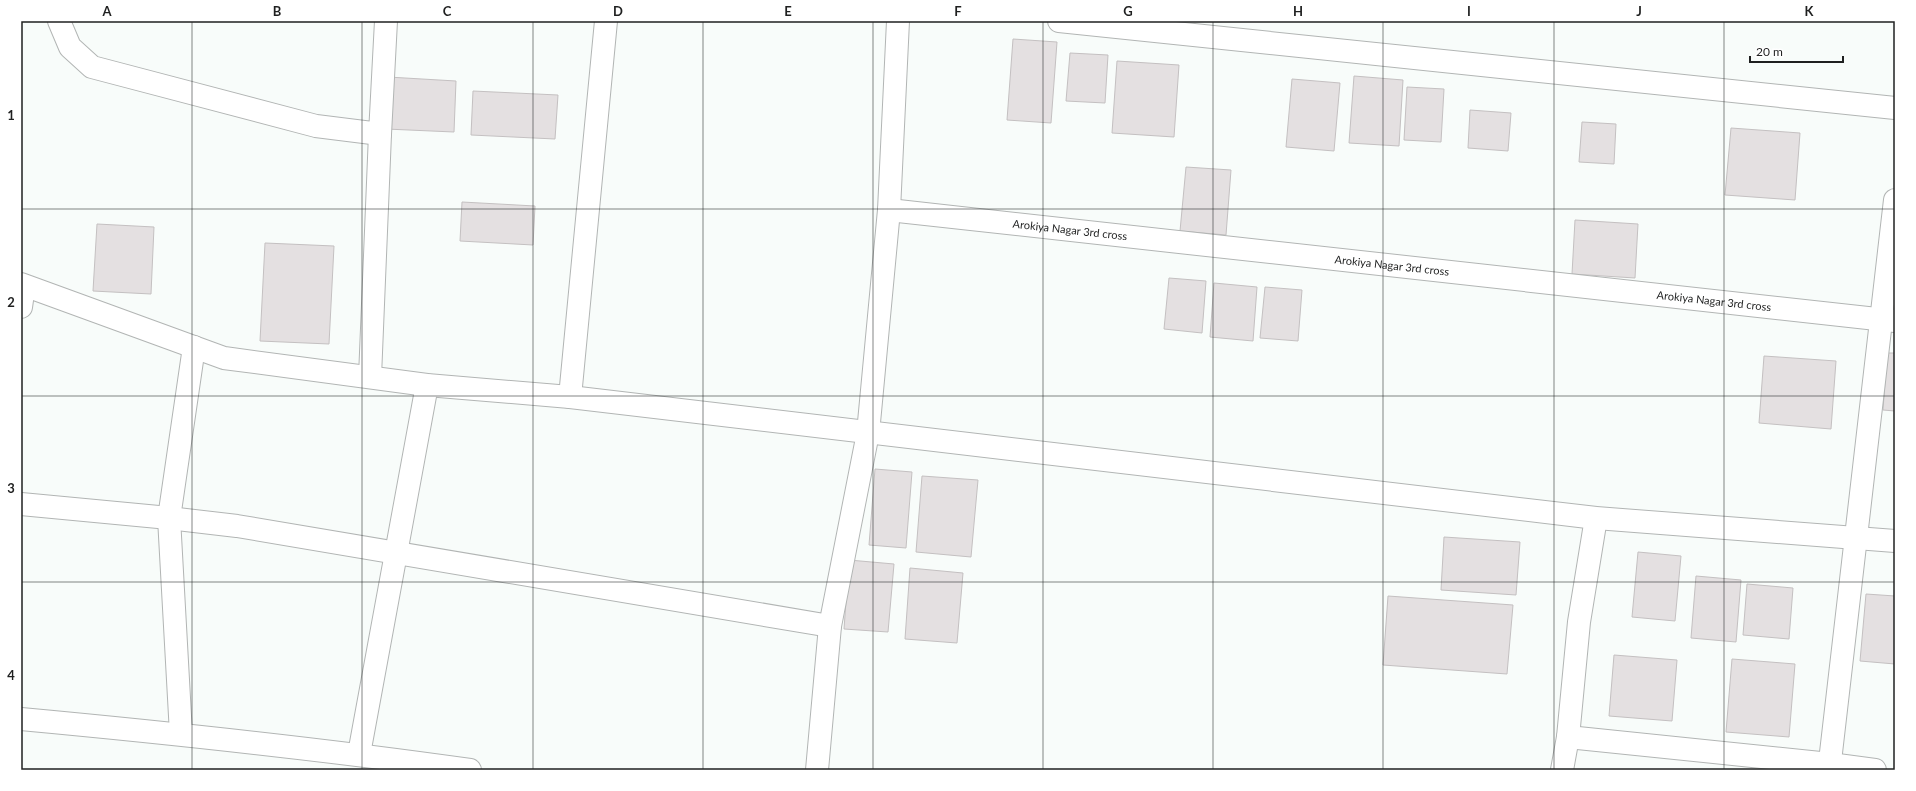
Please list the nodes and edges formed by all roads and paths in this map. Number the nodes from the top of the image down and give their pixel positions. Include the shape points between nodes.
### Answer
1 (59, 21) edge
2 (386, 21) edge
3 (606, 21) edge
4 (898, 21) edge
5 (1059, 21) edge
6 (1895, 108) edge
7 (380, 134) junction
8 (1895, 200) edge
9 (889, 210) junction
10 (23, 285) edge
11 (21, 307) edge
12 (1889, 320) edge
13 (194, 348) junction
14 (370, 377) junction
15 (427, 385) junction
16 (570, 397) junction
17 (868, 433) junction
18 (21, 504) edge
19 (170, 518) junction
20 (1596, 518) junction
21 (1856, 537) junction
22 (1895, 541) edge
23 (395, 551) junction
24 (830, 626) junction
25 (21, 719) edge
26 (181, 734) junction
27 (1568, 737) junction
28 (359, 754) junction
29 (1829, 767) edge
30 (470, 770) edge
31 (817, 770) edge
32 (1562, 770) edge
33 (1875, 770) edge

1 - 7 street via 70,46 92,67 316,126
2 - 7 street
3 - 16 street
4 - 9 street
5 - 6 street
7 - 14 street
8 - 12 street
9 - 12 street, Arokiya Nagar 3rd cross
9 - 17 street
10 - 11 street
10 - 13 street
12 - 21 street
13 - 14 street via 224,358
13 - 19 street
14 - 15 street
15 - 16 street
15 - 23 street
16 - 17 street
17 - 20 street
17 - 24 street
18 - 19 street
19 - 23 street
19 - 26 street
20 - 21 street
20 - 27 street via 1580,622
21 - 22 street
21 - 29 street
23 - 24 street
23 - 28 street
24 - 31 street
25 - 26 street
26 - 28 street
27 - 29 street
27 - 32 street
28 - 30 street
29 - 33 street

